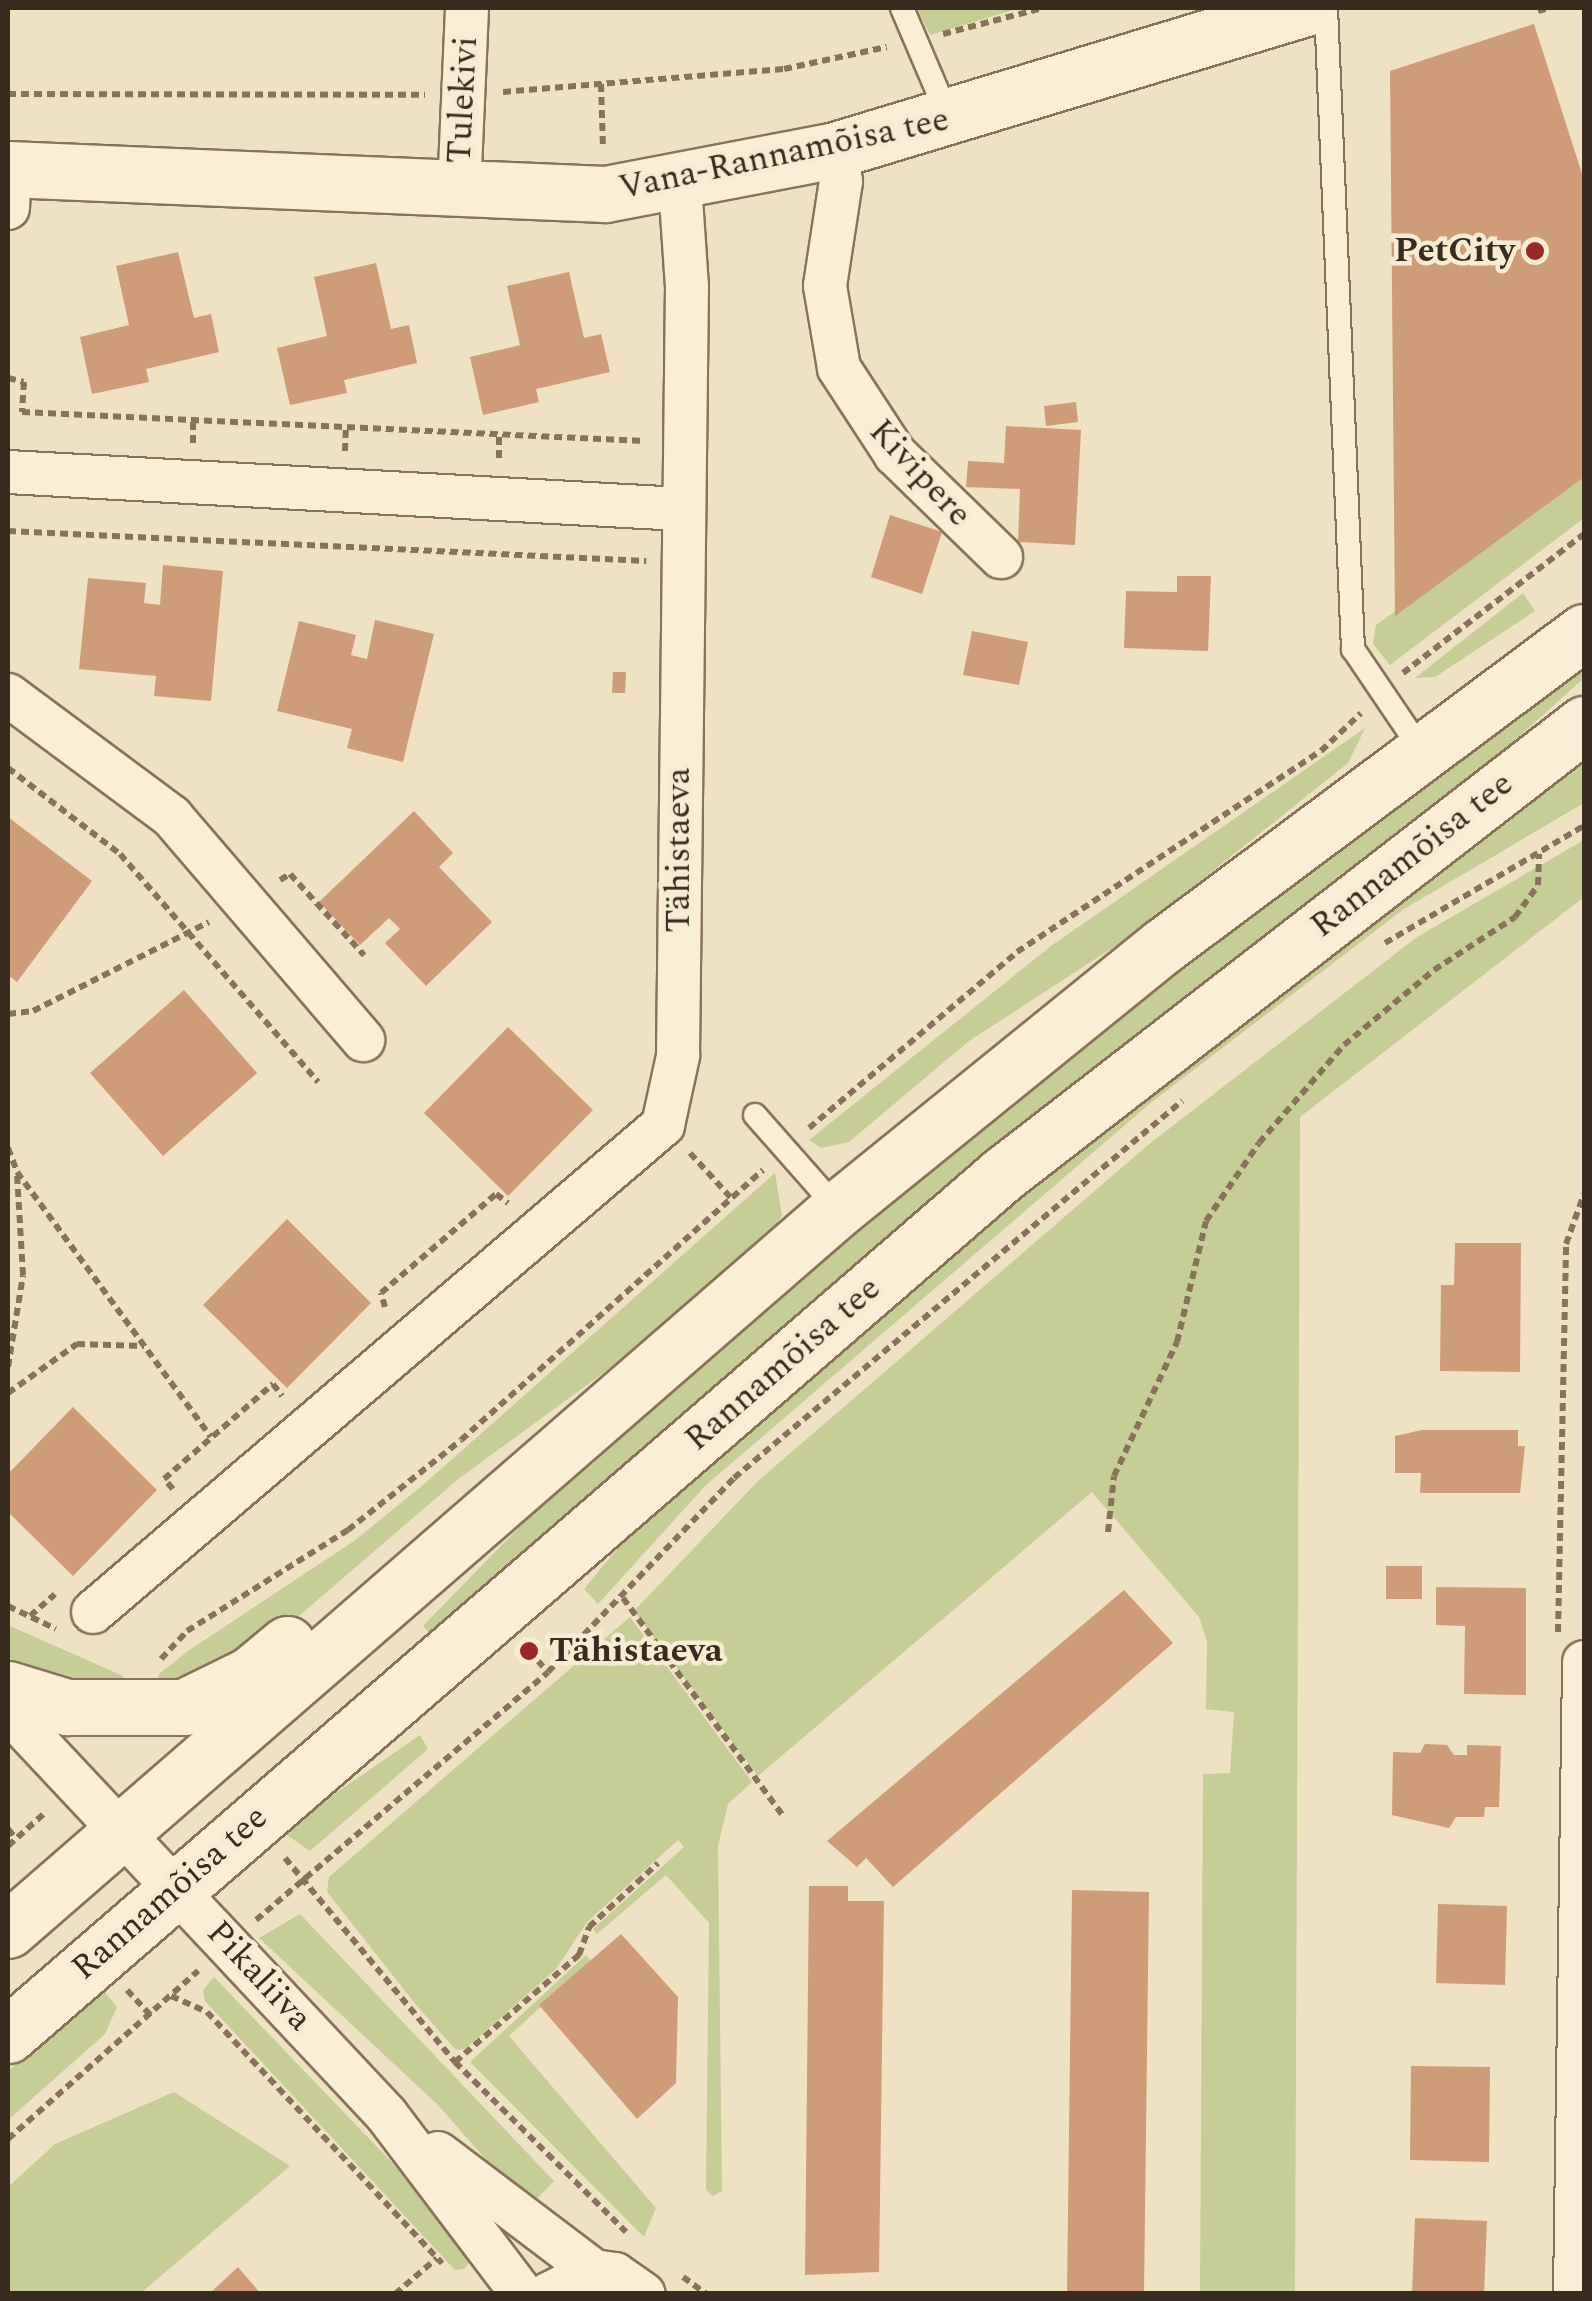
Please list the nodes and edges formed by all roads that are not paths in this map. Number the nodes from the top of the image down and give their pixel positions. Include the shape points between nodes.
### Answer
1 (467, 8) edge
2 (902, 8) edge
3 (1305, 8) edge
4 (1326, 8) edge
5 (950, 120) junction
6 (835, 150) junction
7 (8, 182) edge
8 (680, 184) junction
9 (459, 192) junction
10 (8, 472) edge
11 (668, 508) junction
12 (1001, 557) dead end
13 (1584, 632) edge
14 (8, 696) edge
15 (1584, 724) edge
16 (1422, 751) junction
17 (363, 1040) dead end
18 (755, 1116) dead end
19 (838, 1209) junction
20 (390, 1594) junction
21 (76, 1601) road end
22 (1584, 1662) edge
23 (8, 1689) edge
24 (8, 1711) edge
25 (123, 1830) junction
26 (177, 1886) junction
27 (8, 1930) edge
28 (8, 2036) edge
29 (386, 2114) junction
30 (594, 2271) junction
31 (659, 2283) edge
32 (522, 2294) edge
33 (548, 2294) edge
34 (1576, 2294) edge

1 - 9 street, Tulekivi
2 - 5 lane
3 - 5 main road, Vana-Rannamõisa tee
4 - 16 lane via 1353,649
5 - 6 main road, Vana-Rannamõisa tee
6 - 8 main road, Vana-Rannamõisa tee
6 - 12 street, Kivipere via 841,180 824,286 840,368 895,454
7 - 9 main road, Vana-Rannamõisa tee
8 - 9 main road, Vana-Rannamõisa tee via 605,194
8 - 11 street, Tähistaeva via 687,286
10 - 11 street
11 - 21 street, Tähistaeva via 678,1056 663,1125
13 - 16 main road
14 - 17 street via 172,817
15 - 26 main road, Rannamõisa tee via 1003,1174
16 - 19 main road via 1163,946
18 - 19 lane
19 - 20 main road
20 - 23 main road via 336,1604 250,1674 184,1707 67,1707
20 - 25 main road
22 - 34 street
24 - 25 street, Pikaliiva
25 - 26 street, Pikaliiva
25 - 27 main road
26 - 28 main road, Rannamõisa tee
26 - 29 street, Pikaliiva
29 - 30 street, Pikaliiva
29 - 32 street, Pikaliiva
30 - 31 street, Pikaliiva
30 - 33 street

